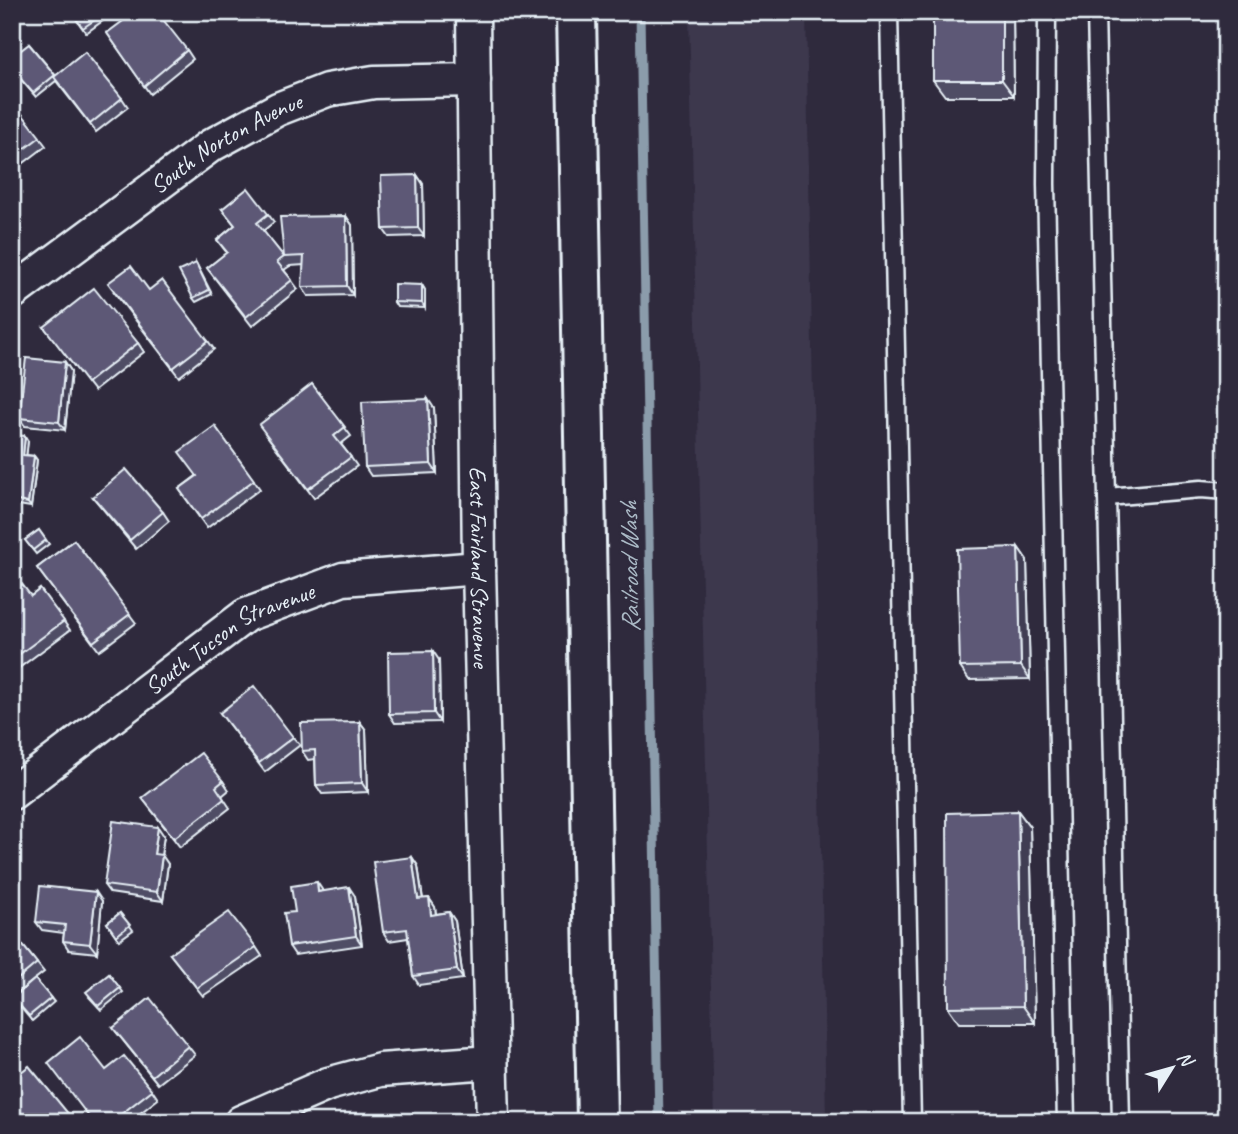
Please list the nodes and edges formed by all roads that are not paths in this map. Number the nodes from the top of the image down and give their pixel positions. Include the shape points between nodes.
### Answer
1 (473, 12) edge
2 (576, 12) edge
3 (889, 12) edge
4 (1047, 12) edge
5 (1096, 12) edge
6 (474, 80) junction
7 (12, 293) edge
8 (1226, 491) edge
9 (1107, 497) junction
10 (479, 568) junction
11 (12, 793) edge
12 (491, 1062) junction
13 (241, 1122) edge
14 (493, 1122) edge
15 (597, 1122) edge
16 (912, 1122) edge
17 (1066, 1122) edge
18 (1121, 1122) edge

1 - 6 street, East Fairland Stravenue
2 - 15 street
3 - 16 lane
4 - 17 lane via 1046,184
5 - 9 lane
6 - 7 street, South Norton Avenue via 374,82 327,90 278,109 210,146
6 - 10 street, East Fairland Stravenue
8 - 9 lane
9 - 18 lane
10 - 11 street, South Tucson Stravenue via 343,579 246,615
10 - 12 street, East Fairland Stravenue
12 - 13 street via 380,1070 328,1084
12 - 14 street, East Fairland Stravenue

